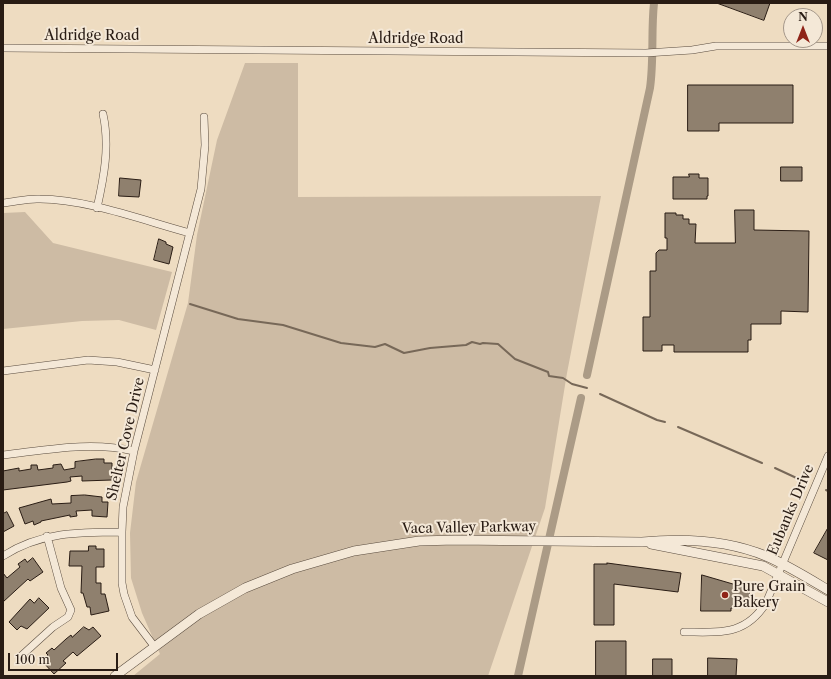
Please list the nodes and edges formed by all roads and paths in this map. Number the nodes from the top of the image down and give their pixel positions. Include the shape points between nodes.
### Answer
1 (828, 46) edge
2 (3, 48) edge
3 (103, 114) dead end
4 (204, 117) dead end
5 (3, 203) edge
6 (97, 208) junction
7 (190, 233) junction
8 (155, 370) junction
9 (3, 371) edge
10 (134, 451) junction
11 (3, 456) edge
12 (828, 456) edge
13 (122, 532) junction
14 (47, 536) junction
15 (642, 542) junction
16 (3, 556) edge
17 (782, 565) junction
18 (778, 574) junction
19 (828, 590) edge
20 (828, 602) edge
21 (684, 632) dead end
22 (154, 646) junction
23 (20, 656) dead end
24 (115, 676) edge

1 - 2 street, Aldridge Road via 716,46 658,53
3 - 6 street via 106,127 105,171
4 - 7 street, Shelter Cove Drive via 203,173
5 - 6 street via 38,198
6 - 7 street
7 - 8 street, Shelter Cove Drive
8 - 9 street via 117,362 88,360
8 - 10 street, Shelter Cove Drive
10 - 11 street via 113,446 84,445
10 - 13 street, Shelter Cove Drive via 123,507
12 - 17 street, Eubanks Drive
13 - 14 street via 74,532
13 - 22 street, Shelter Cove Drive via 124,594 132,617
14 - 16 street
14 - 23 street via 61,588 71,610 68,618 53,627
15 - 17 street, Vaca Valley Parkway via 668,539 719,544 767,556
15 - 18 street, Vaca Valley Parkway via 763,566
15 - 22 street, Vaca Valley Parkway via 419,541 384,545 321,560 245,588 199,614
17 - 18 street, Eubanks Drive
17 - 19 street, Vaca Valley Parkway
18 - 20 street, Vaca Valley Parkway
18 - 21 street, Eubanks Drive via 766,603 750,622 725,631
22 - 24 street, Vaca Valley Parkway

